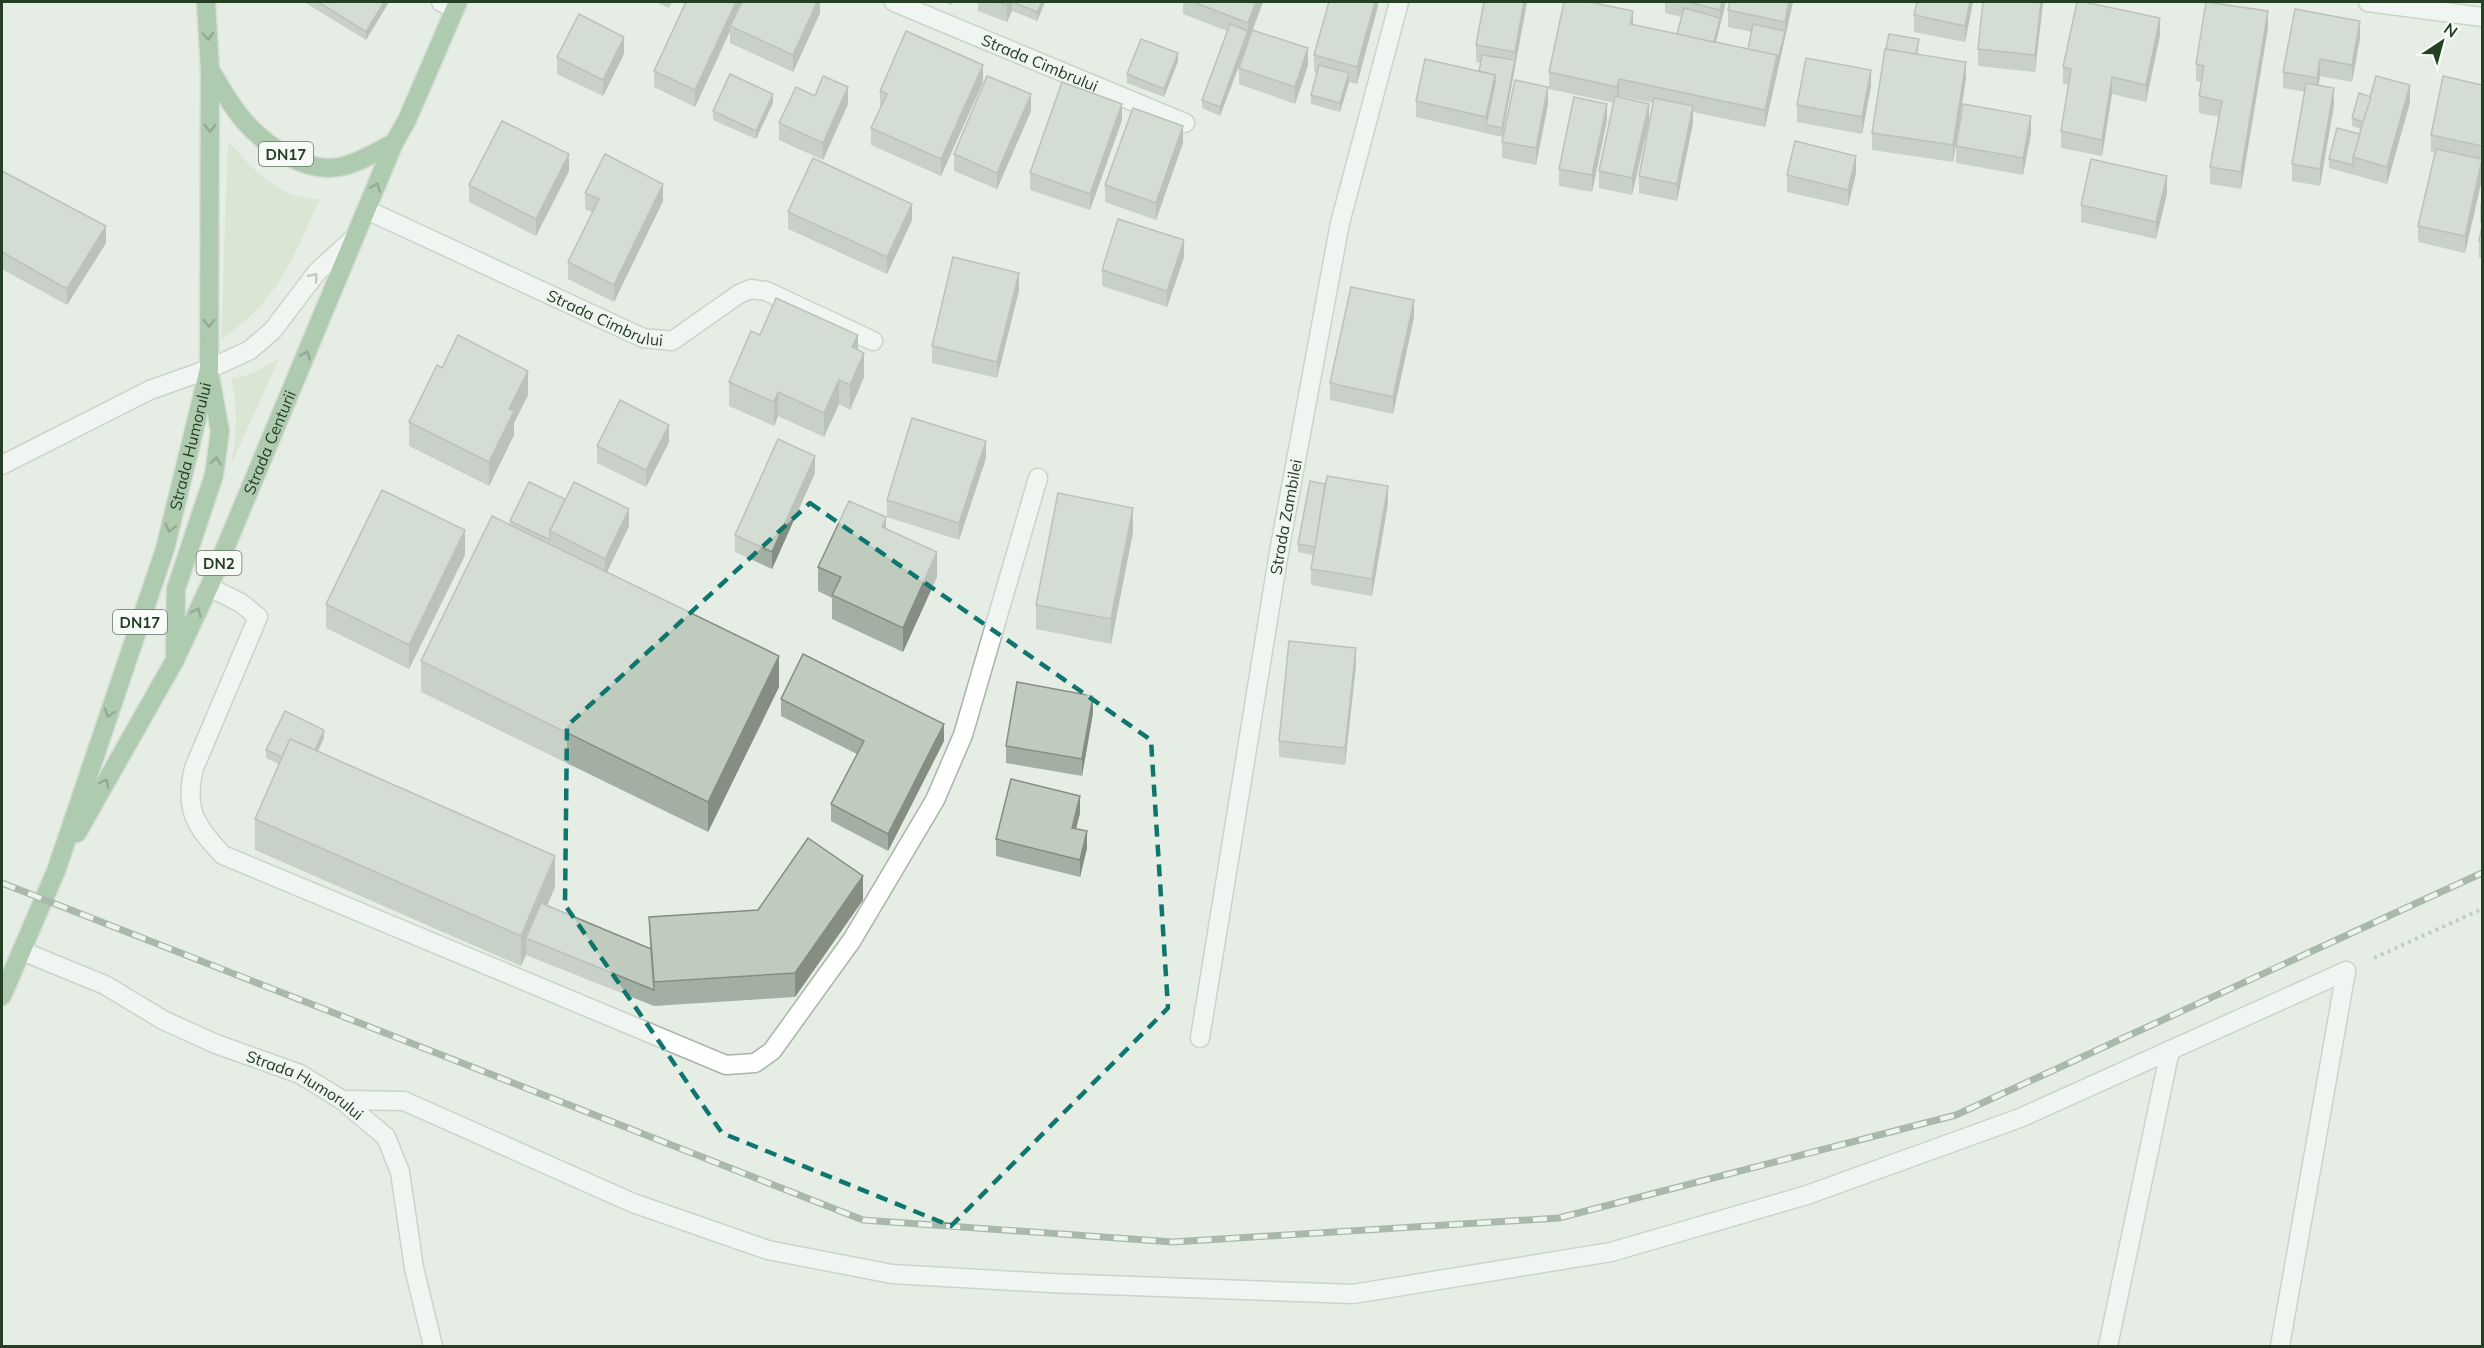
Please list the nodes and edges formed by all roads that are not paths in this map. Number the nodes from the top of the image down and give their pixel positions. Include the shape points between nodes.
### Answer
1 (206, 2) edge
2 (894, 2) edge
3 (1398, 2) edge
4 (2368, 2) edge
5 (451, 4) edge
6 (2482, 17) edge
7 (210, 70) junction
8 (1185, 123) dead end
9 (394, 143) junction
10 (366, 210) junction
11 (352, 240) junction
12 (873, 341) dead end
13 (209, 369) junction
14 (2, 465) edge
15 (1038, 478) dead end
16 (209, 587) junction
17 (175, 660) junction
18 (56, 871) junction
19 (21, 951) junction
20 (2, 996) edge
21 (1200, 1038) dead end
22 (2170, 1050) junction
23 (342, 1100) junction
24 (433, 1347) edge
25 (2108, 1347) edge
26 (2280, 1347) edge

1 -> 7 main road, Strada Humorului / DN17
2 - 8 street, Strada Cimbrului
3 - 21 street, Strada Zambilei via 1340,223 1279,552
4 - 6 street
5 - 9 main road, Strada Centurii / DN2 via 407,120
7 - 9 main road, DN17 via 245,123 294,159 317,168 339,167
7 -> 13 main road, Strada Humorului / DN17
10 -> 9 main road, Strada Centurii / DN2
10 - 11 main road, Strada Centurii / DN2
10 - 12 street, Strada Cimbrului via 643,338 672,341 751,289 766,291
13 -> 11 street via 250,350 273,330 317,272
16 -> 11 main road, Strada Centurii / DN2
13 - 14 street via 150,390
17 -> 13 main road via 176,590 214,475 220,431
13 -> 18 main road, Strada Humorului / DN17 via 165,549
15 - 16 street via 963,735 935,800 846,949 772,1052 755,1063 726,1065 223,855 194,815 189,801 190,785 258,617 241,603
17 -> 16 main road, Strada Centurii / DN2
18 -> 17 main road, Strada Centurii / DN2
18 - 19 main road, DN2
19 - 20 main road, DN2
19 - 23 street, Strada Humorului via 105,985 163,1020 216,1044 300,1074
22 - 23 street via 2020,1118 1807,1195 1611,1252 1353,1294 892,1274 768,1250 633,1203 404,1101
22 - 25 street
22 - 26 street via 2346,971
23 - 24 street, Strada Humorului via 386,1137 400,1172 414,1268

